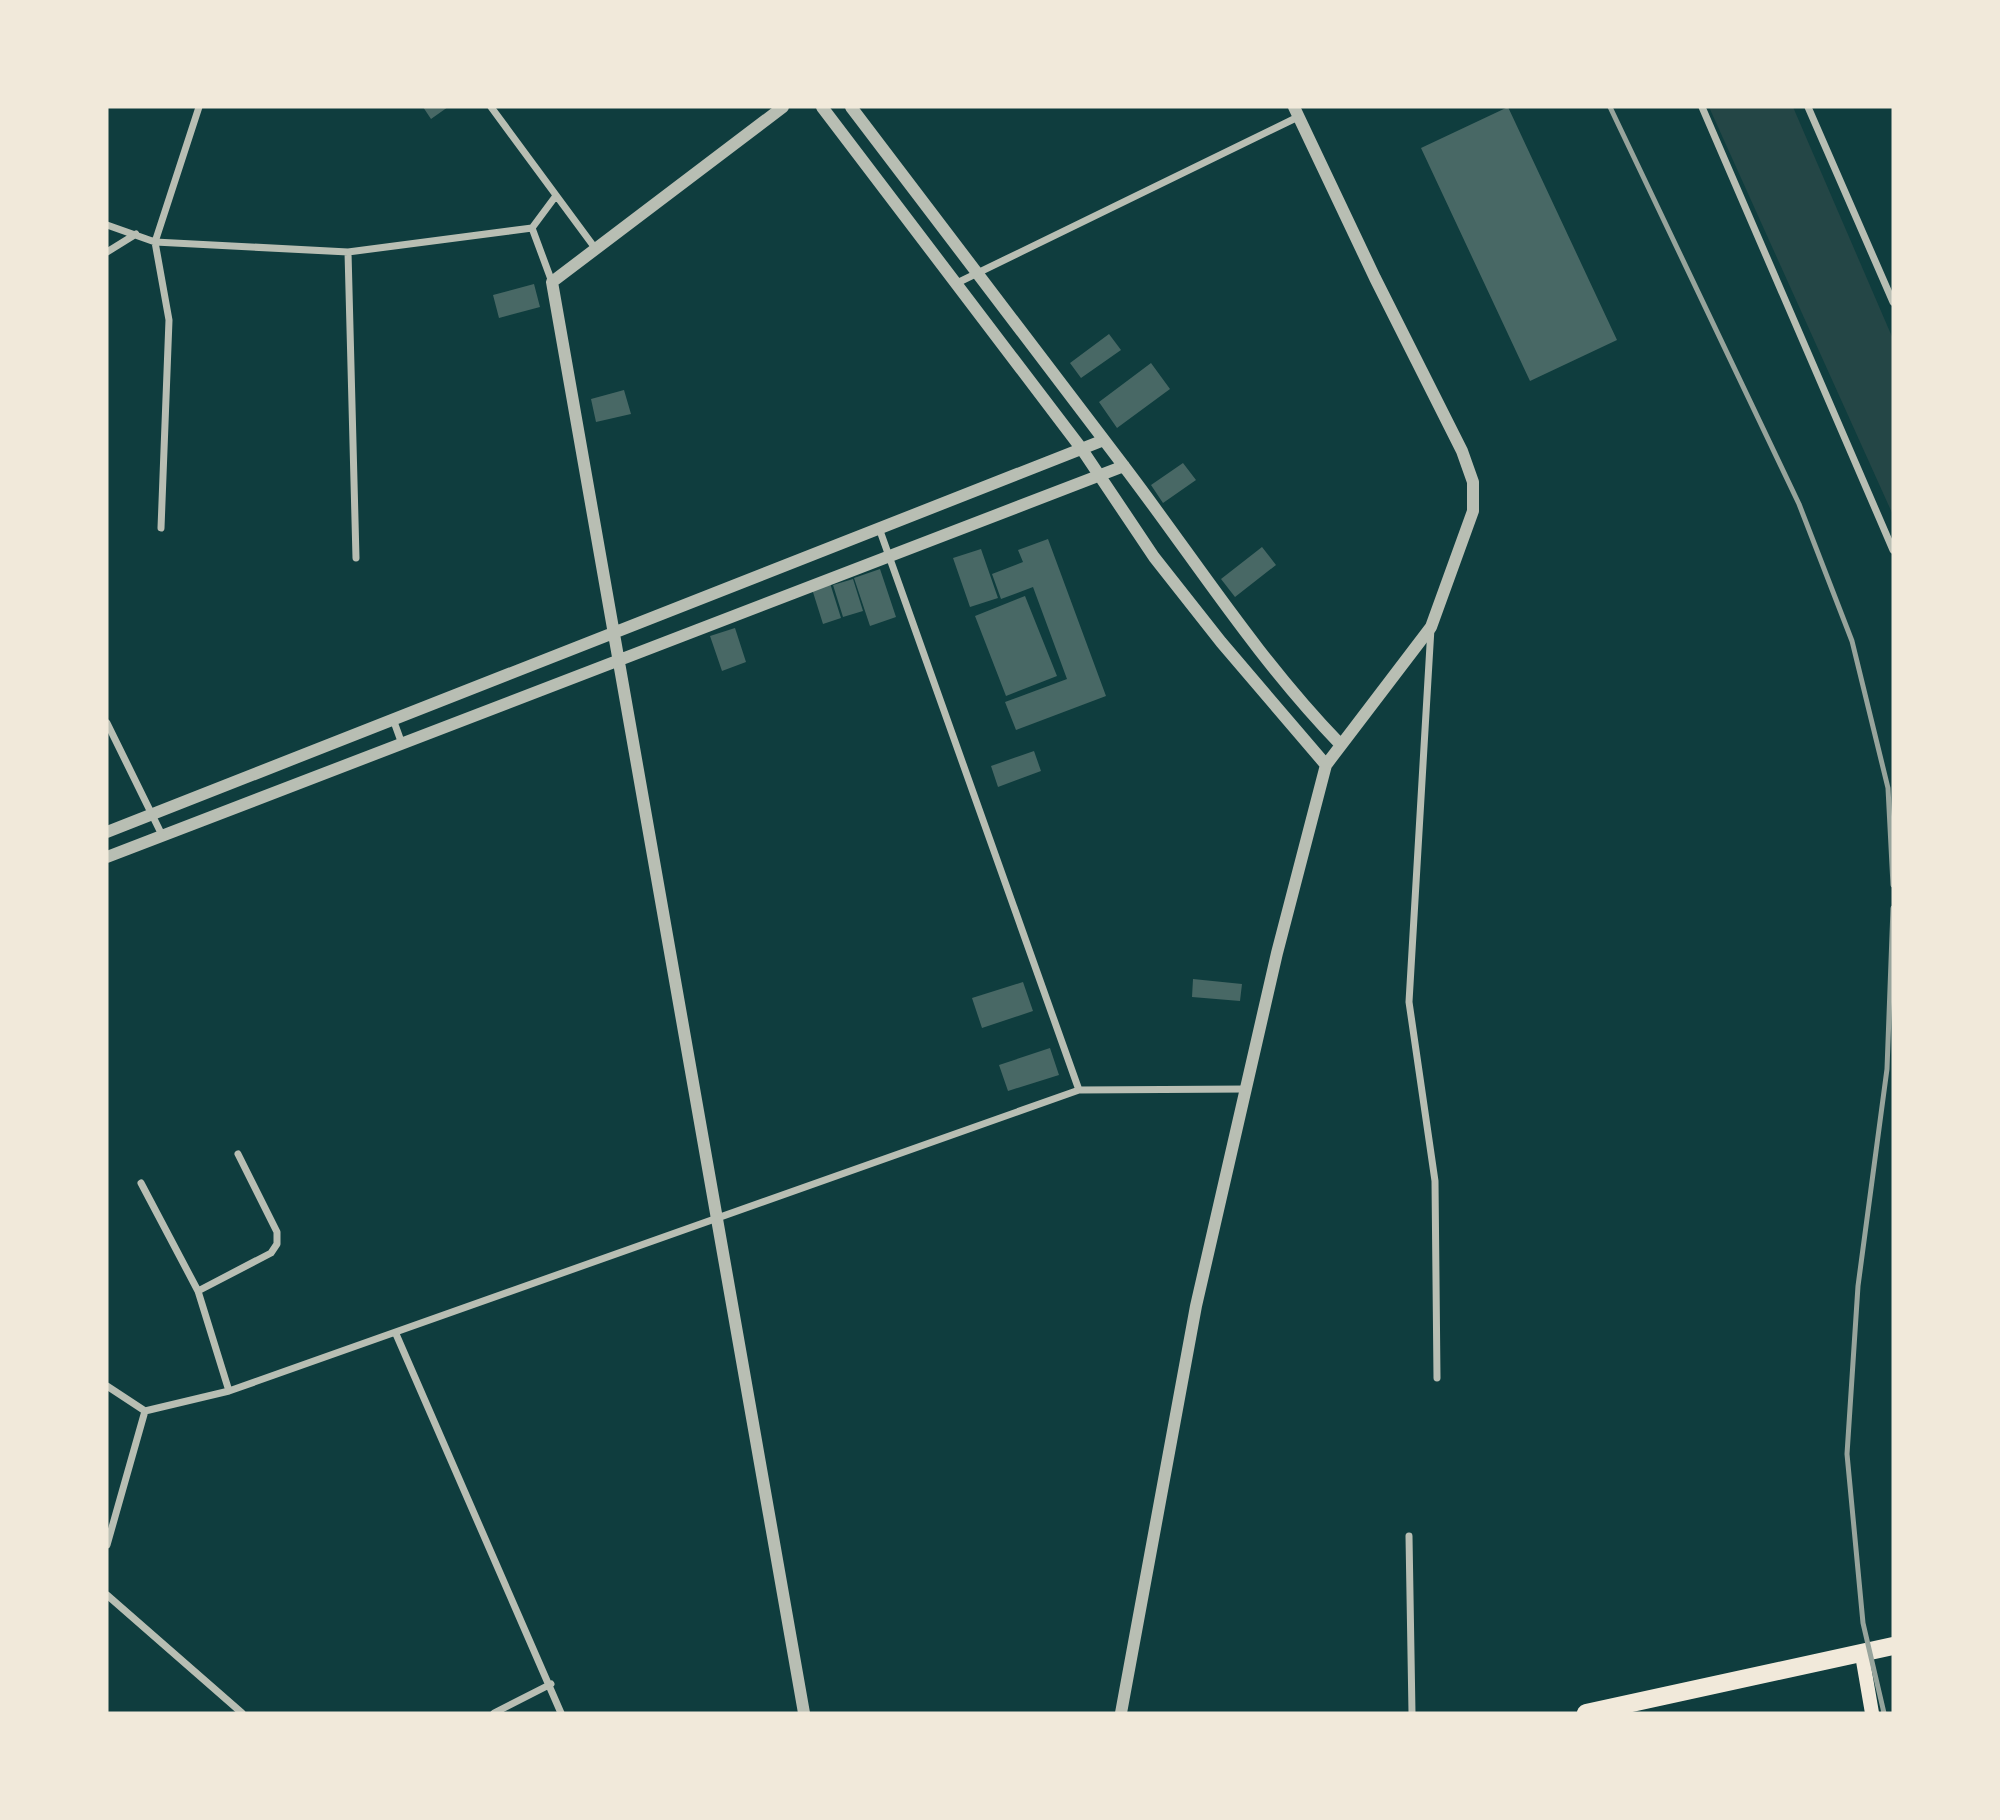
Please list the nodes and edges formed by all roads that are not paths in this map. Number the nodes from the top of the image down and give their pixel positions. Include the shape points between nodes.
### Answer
1 (199, 107) edge
2 (491, 107) edge
3 (783, 107) edge
4 (822, 107) edge
5 (851, 107) edge
6 (1702, 107) edge
7 (1808, 107) edge
8 (1296, 112) edge
9 (555, 197) junction
10 (107, 225) edge
11 (532, 228) junction
12 (136, 233) junction
13 (155, 242) junction
14 (595, 248) junction
15 (107, 251) edge
16 (348, 252) junction
17 (978, 274) junction
18 (552, 282) junction
19 (1890, 282) edge
20 (957, 284) junction
21 (1893, 302) edge
22 (1104, 440) junction
23 (1081, 448) junction
24 (1124, 466) junction
25 (1100, 475) junction
26 (161, 528) dead end
27 (879, 528) junction
28 (1893, 550) edge
29 (890, 556) junction
30 (356, 558) dead end
31 (1431, 626) junction
32 (614, 635) junction
33 (618, 660) junction
34 (393, 719) junction
35 (107, 723) edge
36 (1340, 744) junction
37 (402, 745) junction
38 (1326, 765) junction
39 (152, 814) junction
40 (107, 832) edge
41 (162, 835) junction
42 (107, 857) edge
43 (1247, 1088) junction
44 (1079, 1090) junction
45 (239, 1154) dead end
46 (141, 1183) dead end
47 (717, 1220) junction
48 (198, 1292) junction
49 (396, 1334) junction
50 (1437, 1378) dead end
51 (107, 1386) edge
52 (229, 1391) junction
53 (145, 1410) junction
54 (1409, 1536) dead end
55 (107, 1545) edge
56 (107, 1595) edge
57 (1893, 1646) edge
58 (1862, 1655) junction
59 (551, 1684) junction
60 (242, 1713) edge
61 (494, 1713) edge
62 (561, 1713) edge
63 (804, 1713) edge
64 (1121, 1713) edge
65 (1412, 1713) edge
66 (1586, 1713) edge
67 (1872, 1713) edge

1 - 13 street
2 - 9 street
3 - 14 street
4 - 20 street
5 - 17 street
6 - 28 street
7 - 19 street
8 - 17 street
8 - 31 street via 1473,482 1473,511
9 - 11 street
9 - 14 street
10 - 12 street
11 - 16 street
11 - 18 street
12 - 13 street
12 - 15 street
13 - 16 street
13 - 26 street via 169,320
14 - 18 street
16 - 30 street
17 - 20 street
17 - 22 street
18 - 32 street
19 - 21 street
20 - 23 street
22 - 23 street
22 - 24 street
23 - 25 street
23 - 27 street
24 - 25 street
24 - 36 street via 1241,631
25 - 29 street
25 - 38 street via 1154,557
27 - 29 street
27 - 32 street
29 - 33 street
29 - 44 street
31 - 36 street
31 - 50 street via 1409,1002 1435,1181
32 - 33 street
32 - 34 street
33 - 37 street
33 - 47 street
34 - 37 street
34 - 39 street
35 - 39 street
36 - 38 street
37 - 41 street
38 - 43 street
39 - 40 street
39 - 41 street
41 - 42 street
43 - 44 street
43 - 64 street via 1196,1306
44 - 47 street
45 - 48 street via 277,1232 277,1244 271,1253
46 - 48 street
47 - 49 street
47 - 63 street
48 - 52 street
49 - 52 street
49 - 59 street
51 - 53 street
52 - 53 street
53 - 55 street
54 - 65 street
56 - 60 street
57 - 58 main road
58 - 66 main road
58 - 67 main road
59 - 61 street
59 - 62 street

